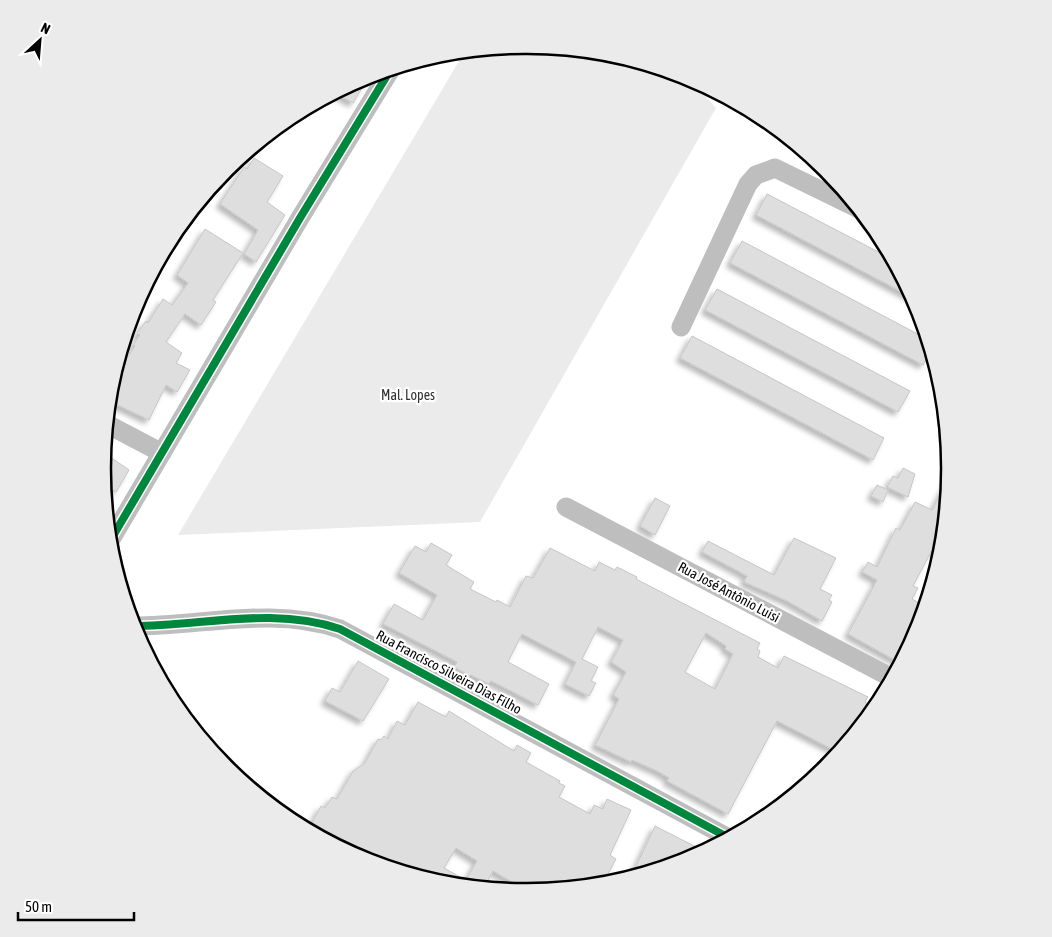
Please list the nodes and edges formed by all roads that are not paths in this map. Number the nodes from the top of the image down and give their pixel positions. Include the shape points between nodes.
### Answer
1 (385, 79) edge
2 (843, 201) edge
3 (681, 327) dead end
4 (114, 427) edge
5 (162, 453) junction
6 (566, 507) dead end
7 (116, 531) edge
8 (144, 630) edge
9 (886, 675) edge
10 (721, 834) edge

1 - 5 street
2 - 3 street via 775,168 756,175 748,184
4 - 5 street
5 - 7 street
6 - 9 street, Rua José Antônio Luisi
8 - 10 street, Rua Francisco Silveira Dias Filho via 274,618 307,620 340,630

